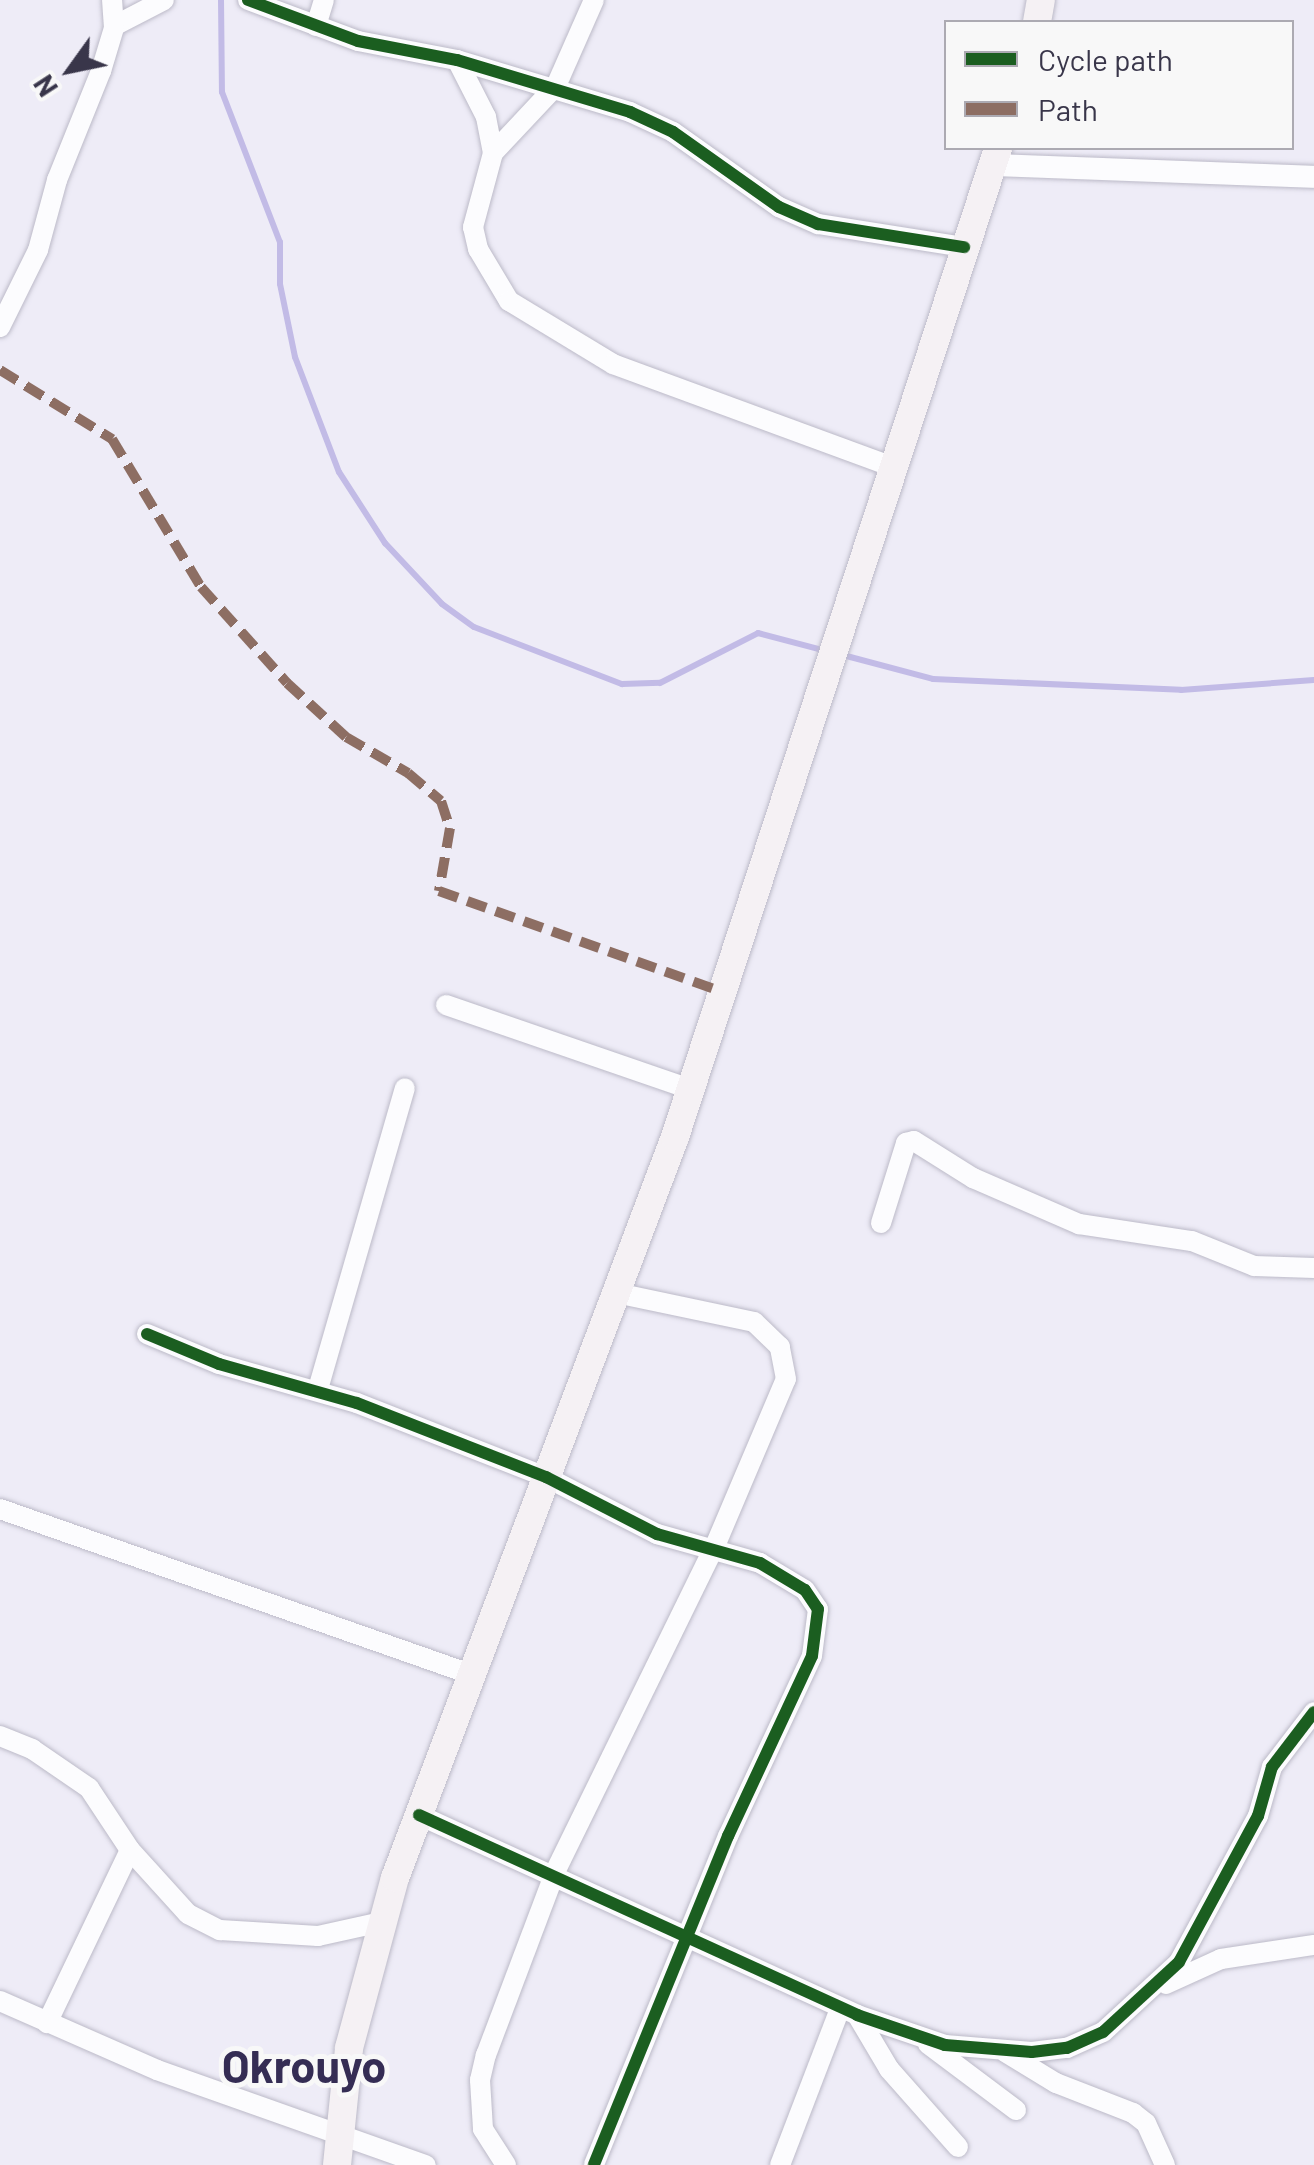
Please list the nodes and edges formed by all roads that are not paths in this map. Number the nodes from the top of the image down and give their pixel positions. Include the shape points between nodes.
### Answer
1 (112, 0) edge
2 (125, 0) edge
3 (164, 0) edge
4 (248, 0) edge
5 (324, 0) edge
6 (594, 0) edge
7 (316, 26) junction
8 (115, 27) junction
9 (458, 60) junction
10 (556, 86) junction
11 (493, 153) junction
12 (995, 156) edge
13 (1312, 175) edge
14 (964, 247) junction
15 (0, 327) edge
16 (895, 468) junction
17 (446, 1005) dead end
18 (405, 1088) dead end
19 (690, 1088) junction
20 (880, 1223) dead end
21 (1314, 1268) edge
22 (616, 1293) junction
23 (147, 1334) dead end
24 (318, 1389) junction
25 (546, 1477) junction
26 (1, 1510) edge
27 (715, 1546) junction
28 (473, 1676) junction
29 (1314, 1712) edge
30 (0, 1736) edge
31 (419, 1815) junction
32 (130, 1850) junction
33 (555, 1872) junction
34 (381, 1922) junction
35 (690, 1936) junction
36 (1314, 1945) edge
37 (1152, 1993) junction
38 (0, 2001) edge
39 (848, 2012) junction
40 (47, 2023) junction
41 (922, 2040) junction
42 (1003, 2051) junction
43 (1016, 2110) dead end
44 (338, 2130) junction
45 (958, 2147) dead end
46 (337, 2165) edge
47 (426, 2165) edge
48 (506, 2165) edge
49 (594, 2165) edge
50 (780, 2165) edge
51 (1165, 2165) edge

1 - 8 street
2 - 8 street
3 - 8 street
4 - 7 street
5 - 7 street
6 - 10 street
7 - 9 street
8 - 15 street via 38,250
9 - 10 street
9 - 11 street via 486,117
10 - 11 street
10 - 14 street via 672,132 779,207 818,224
11 - 16 street via 473,227 508,301 614,364
12 - 13 street
12 - 14 main road
14 - 16 main road
16 - 19 main road via 794,756
17 - 19 street
18 - 24 street
19 - 22 main road
20 - 21 street via 906,1143 914,1141 973,1178 1079,1224 1192,1242 1254,1266
22 - 25 main road
22 - 27 street via 754,1322 786,1362 782,1395
23 - 24 street via 219,1364
24 - 25 street
25 - 27 street via 656,1534
25 - 28 main road
26 - 28 street
27 - 33 street
27 - 35 street via 805,1590 821,1619 812,1656 728,1836
28 - 31 main road
29 - 37 street via 1272,1767 1258,1816 1204,1926
30 - 32 street via 89,1788
31 - 33 street
31 - 34 main road
32 - 34 street via 188,1914 220,1930 318,1936
32 - 40 street
33 - 35 street
33 - 48 street via 480,2080 484,2139
34 - 44 main road via 349,2048
35 - 39 street
35 - 49 street
36 - 37 street via 1220,1959
37 - 42 street via 1103,2032 1067,2048
38 - 40 street
39 - 41 street
39 - 45 street
39 - 50 street
40 - 44 street via 246,2104
41 - 42 street
41 - 43 street
42 - 51 street via 1056,2083 1134,2113 1146,2123
44 - 46 main road
44 - 47 street

